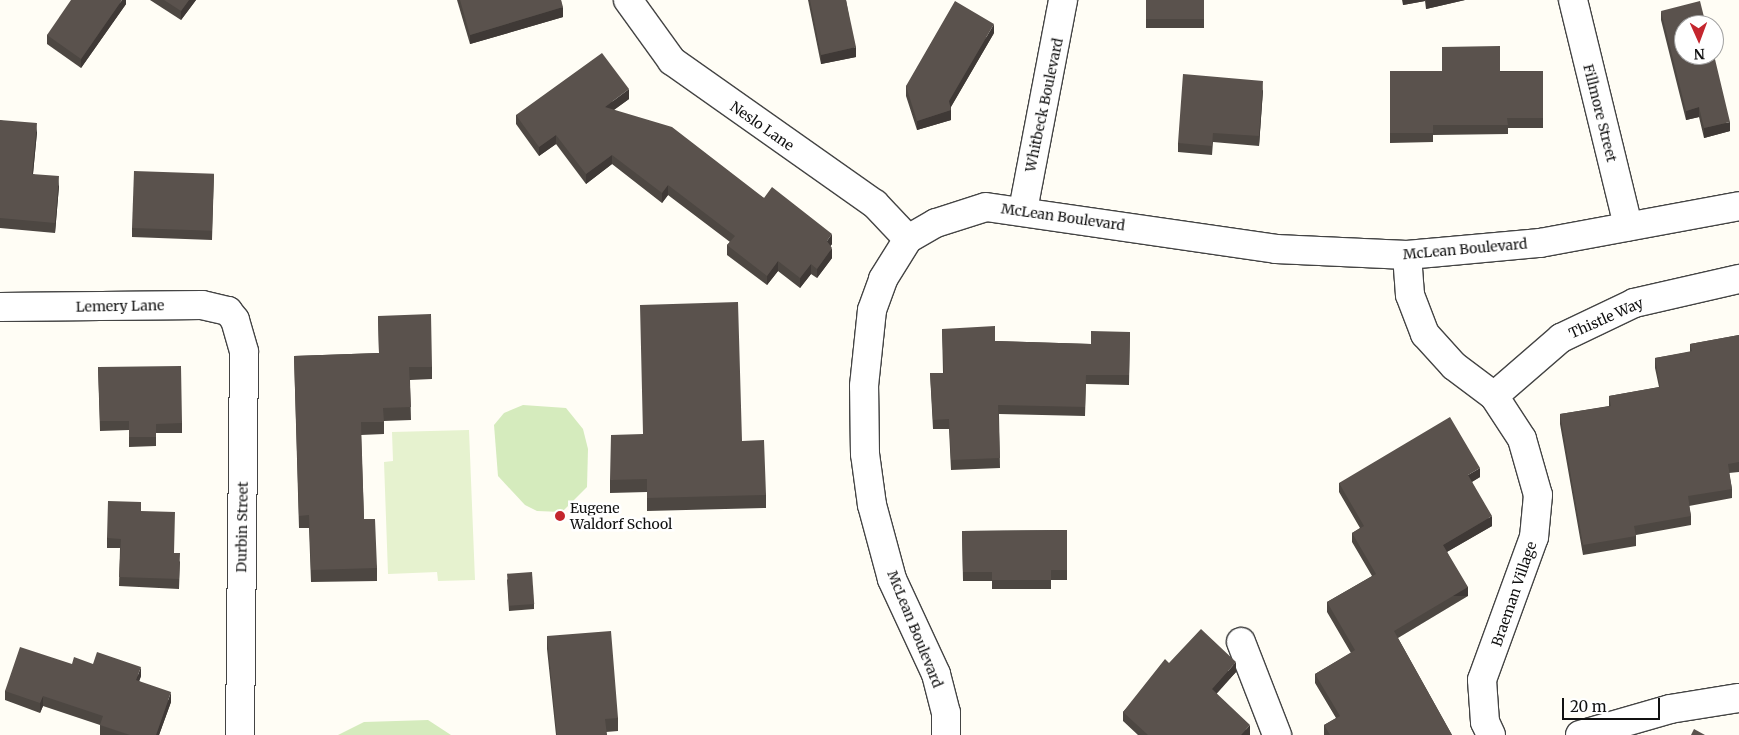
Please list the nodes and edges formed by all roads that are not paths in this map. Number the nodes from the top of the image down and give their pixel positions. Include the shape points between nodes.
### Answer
1 (628, 0) edge
2 (1063, 0) edge
3 (1572, 0) edge
4 (1739, 206) edge
5 (1023, 210) junction
6 (1628, 226) junction
7 (908, 239) junction
8 (1407, 255) junction
9 (1739, 279) edge
10 (0, 307) edge
11 (235, 320) joint
12 (1494, 396) junction
13 (1241, 642) dead end
14 (1739, 698) edge
15 (240, 735) edge
16 (946, 735) edge
17 (1277, 735) edge
18 (1491, 735) edge
19 (1580, 735) edge

1 - 7 street, Neslo Lane via 672,61 875,204
2 - 5 street, Whitbeck Boulevard
3 - 6 street, Fillmore Street
4 - 6 street, McLean Boulevard
5 - 7 street, McLean Boulevard via 986,207 957,214
5 - 8 street, McLean Boulevard via 1276,249
6 - 8 street, McLean Boulevard via 1503,248
7 - 16 street, McLean Boulevard via 883,279 872,310 864,386 865,454 872,505 892,579 936,674 946,713
8 - 12 street, Braeman Village via 1410,295 1424,334 1454,366
9 - 12 street, Thistle Way via 1634,302 1561,338
10 - 11 street, Lemery Lane via 202,305 228,311
11 - 15 street, Durbin Street via 244,352
12 - 18 street, Braeman Village via 1522,439 1538,496 1529,554 1482,680 1485,722
13 - 17 street
14 - 19 street via 1670,709

